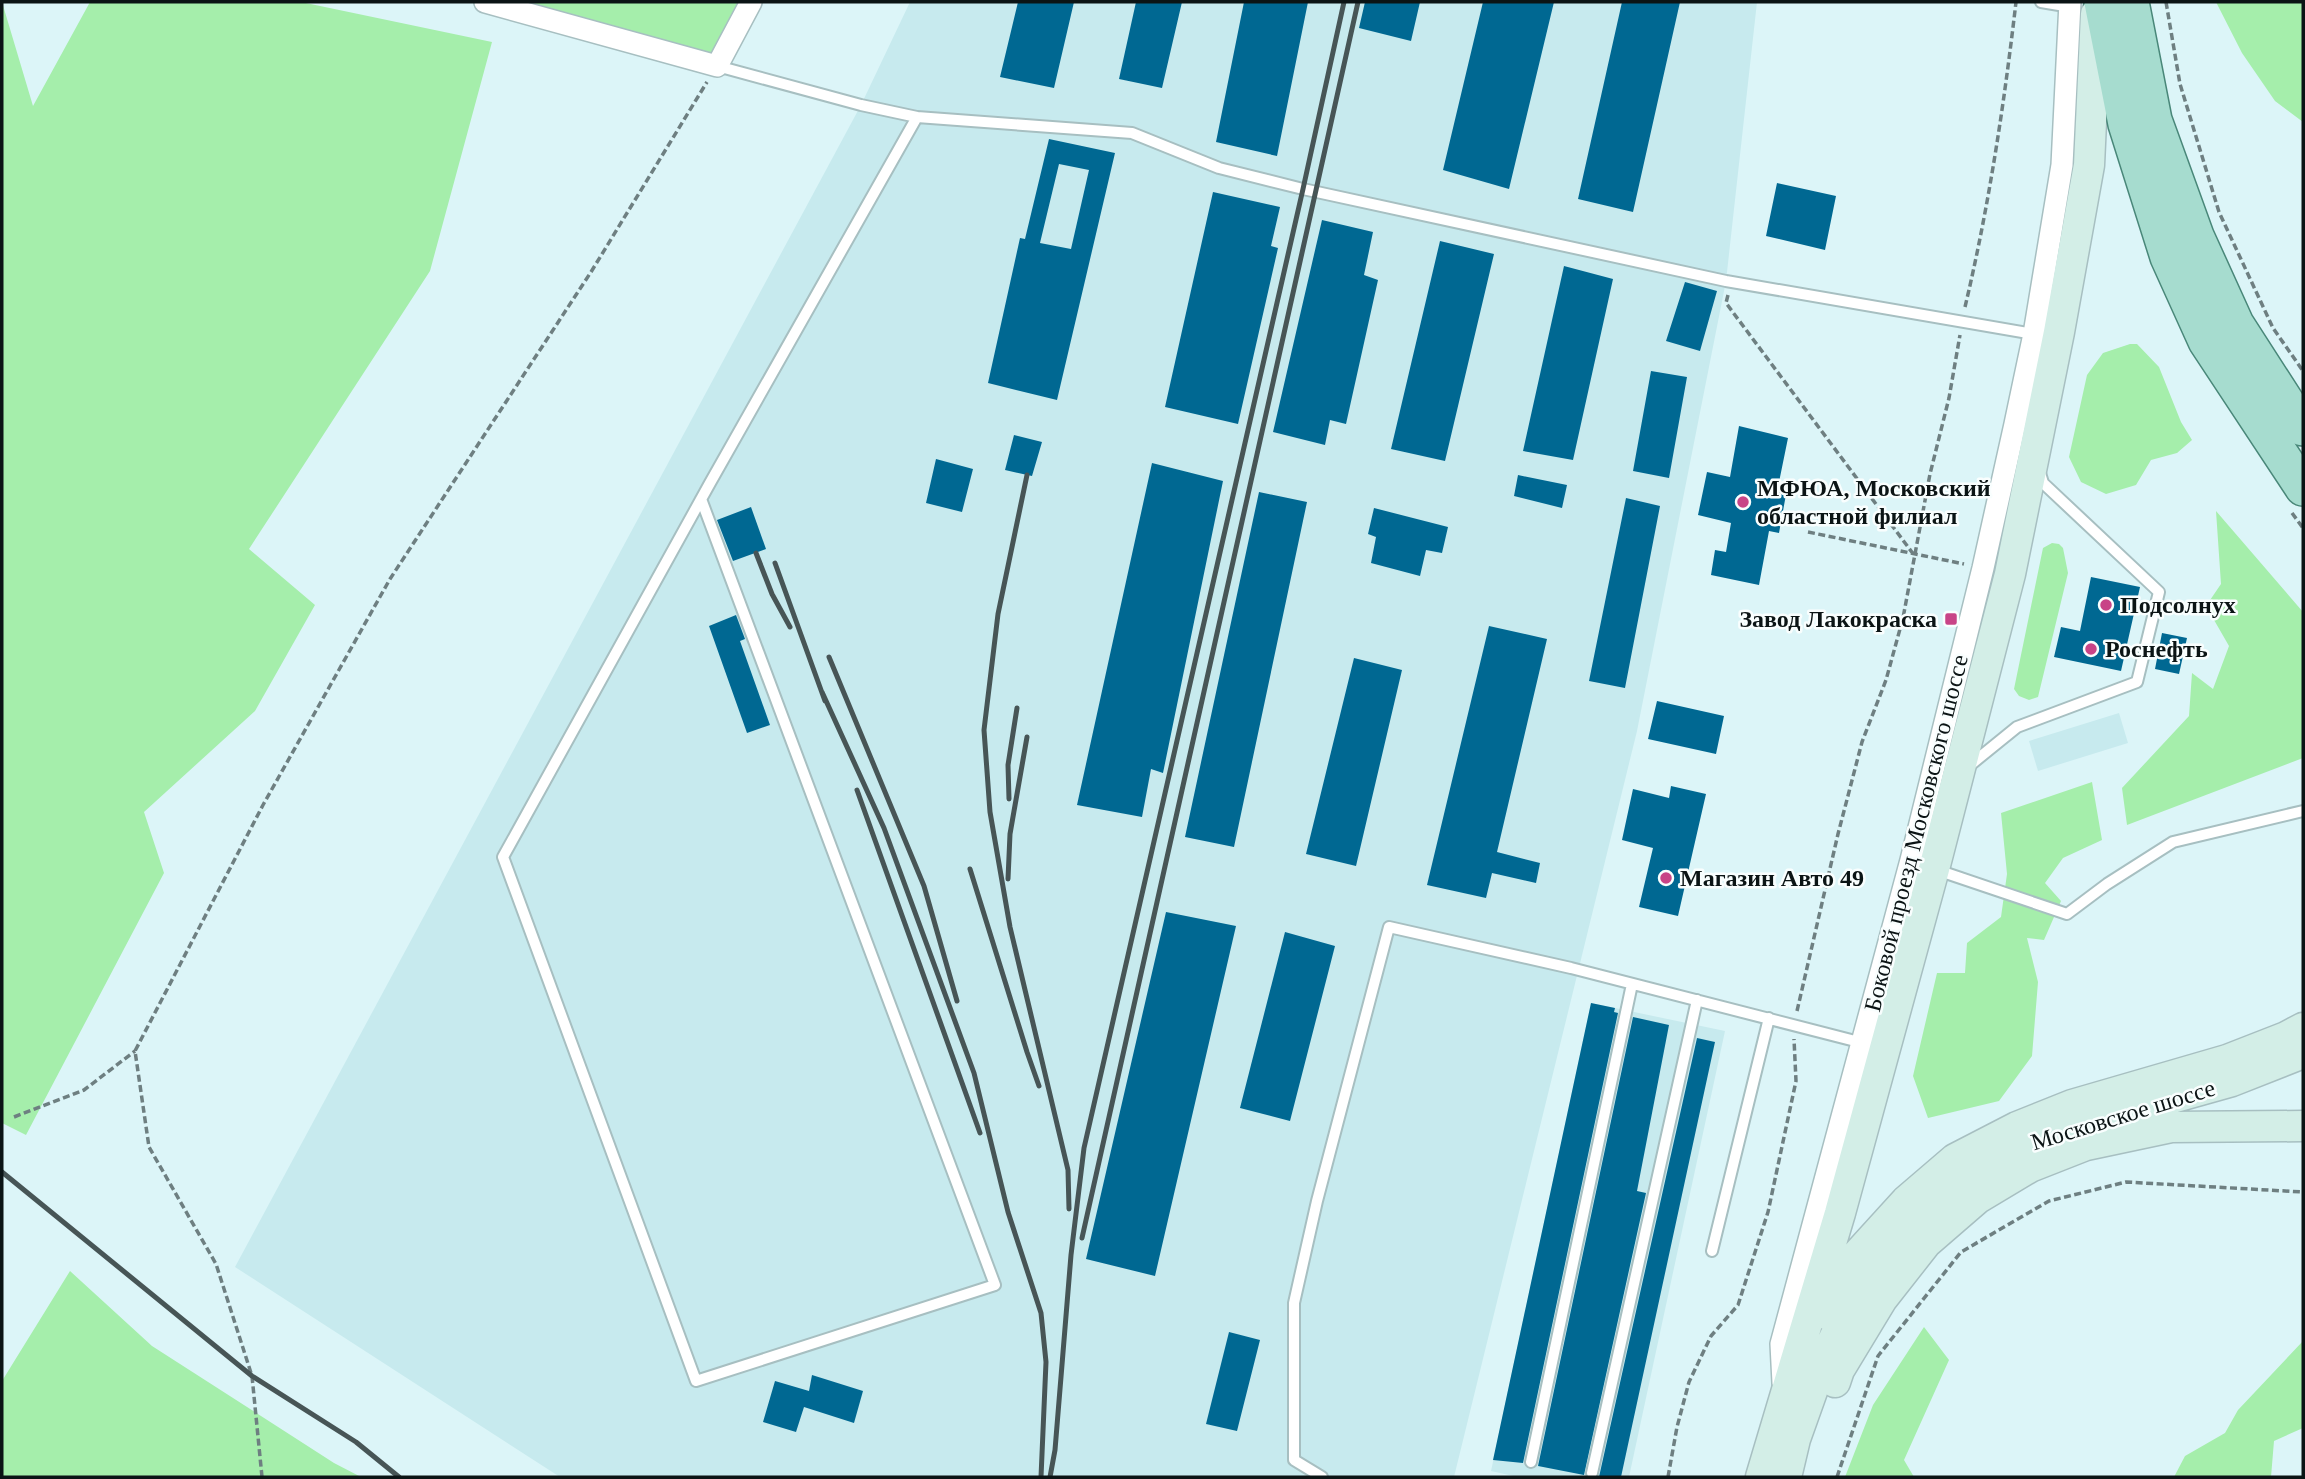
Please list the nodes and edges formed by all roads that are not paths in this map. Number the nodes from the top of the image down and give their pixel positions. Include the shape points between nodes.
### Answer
1 (485, 2) edge
2 (751, 2) edge
3 (2041, 2) edge
4 (2130, 2) edge
5 (2085, 3) edge
6 (717, 66) junction
7 (917, 117) junction
8 (2034, 334) junction
9 (2303, 428) edge
10 (2035, 455) junction
11 (2303, 488) edge
12 (701, 499) junction
13 (1959, 775) junction
14 (2303, 811) edge
15 (1934, 869) junction
16 (1632, 984) junction
17 (1697, 1000) junction
18 (1769, 1018) junction
19 (2303, 1028) edge
20 (1863, 1043) junction
21 (2303, 1054) edge
22 (2303, 1126) edge
23 (1712, 1251) dead end
24 (1783, 1398) junction
25 (1795, 1439) junction
26 (1531, 1462) dead end
27 (1592, 1473) dead end
28 (1322, 1477) edge
29 (1761, 1477) edge
30 (1786, 1477) edge
31 (1800, 1477) edge

1 - 6 street
2 - 6 street
3 - 5 lane
4 - 9 main road via 2154,120 2196,236 2236,324
5 - 8 street, Боковой проезд Московского шоссе
5 - 10 main road via 2089,165
5 - 11 main road via 2168,257 2206,341
6 - 7 lane
7 - 8 lane via 1132,133 1219,168 1304,190 1731,282
7 - 12 lane
8 - 20 street, Боковой проезд Московского шоссе via 1983,568
10 - 13 main road
10 - 13 lane via 2043,483 2159,592 2137,682 2017,727
12 - 12 lane via 503,857 696,1381 995,1285
13 - 15 main road
14 - 15 lane via 2173,842 2067,915
15 - 24 main road via 1840,1213
16 - 17 lane
16 - 26 lane
16 - 28 lane via 1390,927 1294,1303 1294,1460
17 - 18 lane
17 - 27 lane
18 - 20 lane
18 - 23 lane
19 - 24 main road via 2227,1060 2072,1105 1955,1159 1906,1201 1855,1257
20 - 24 street, Боковой проезд Московского шоссе via 1781,1345
21 - 25 main road, Московское шоссе via 2232,1081 2080,1125 2022,1147 1965,1179 1885,1259 1851,1303 1821,1366
22 - 31 main road via 2171,1127 2086,1145 2030,1167 1978,1198 1926,1243 1882,1299 1839,1370
24 - 25 street, Боковой проезд Московского шоссе
24 - 29 main road
25 - 30 main road, Московское шоссе

